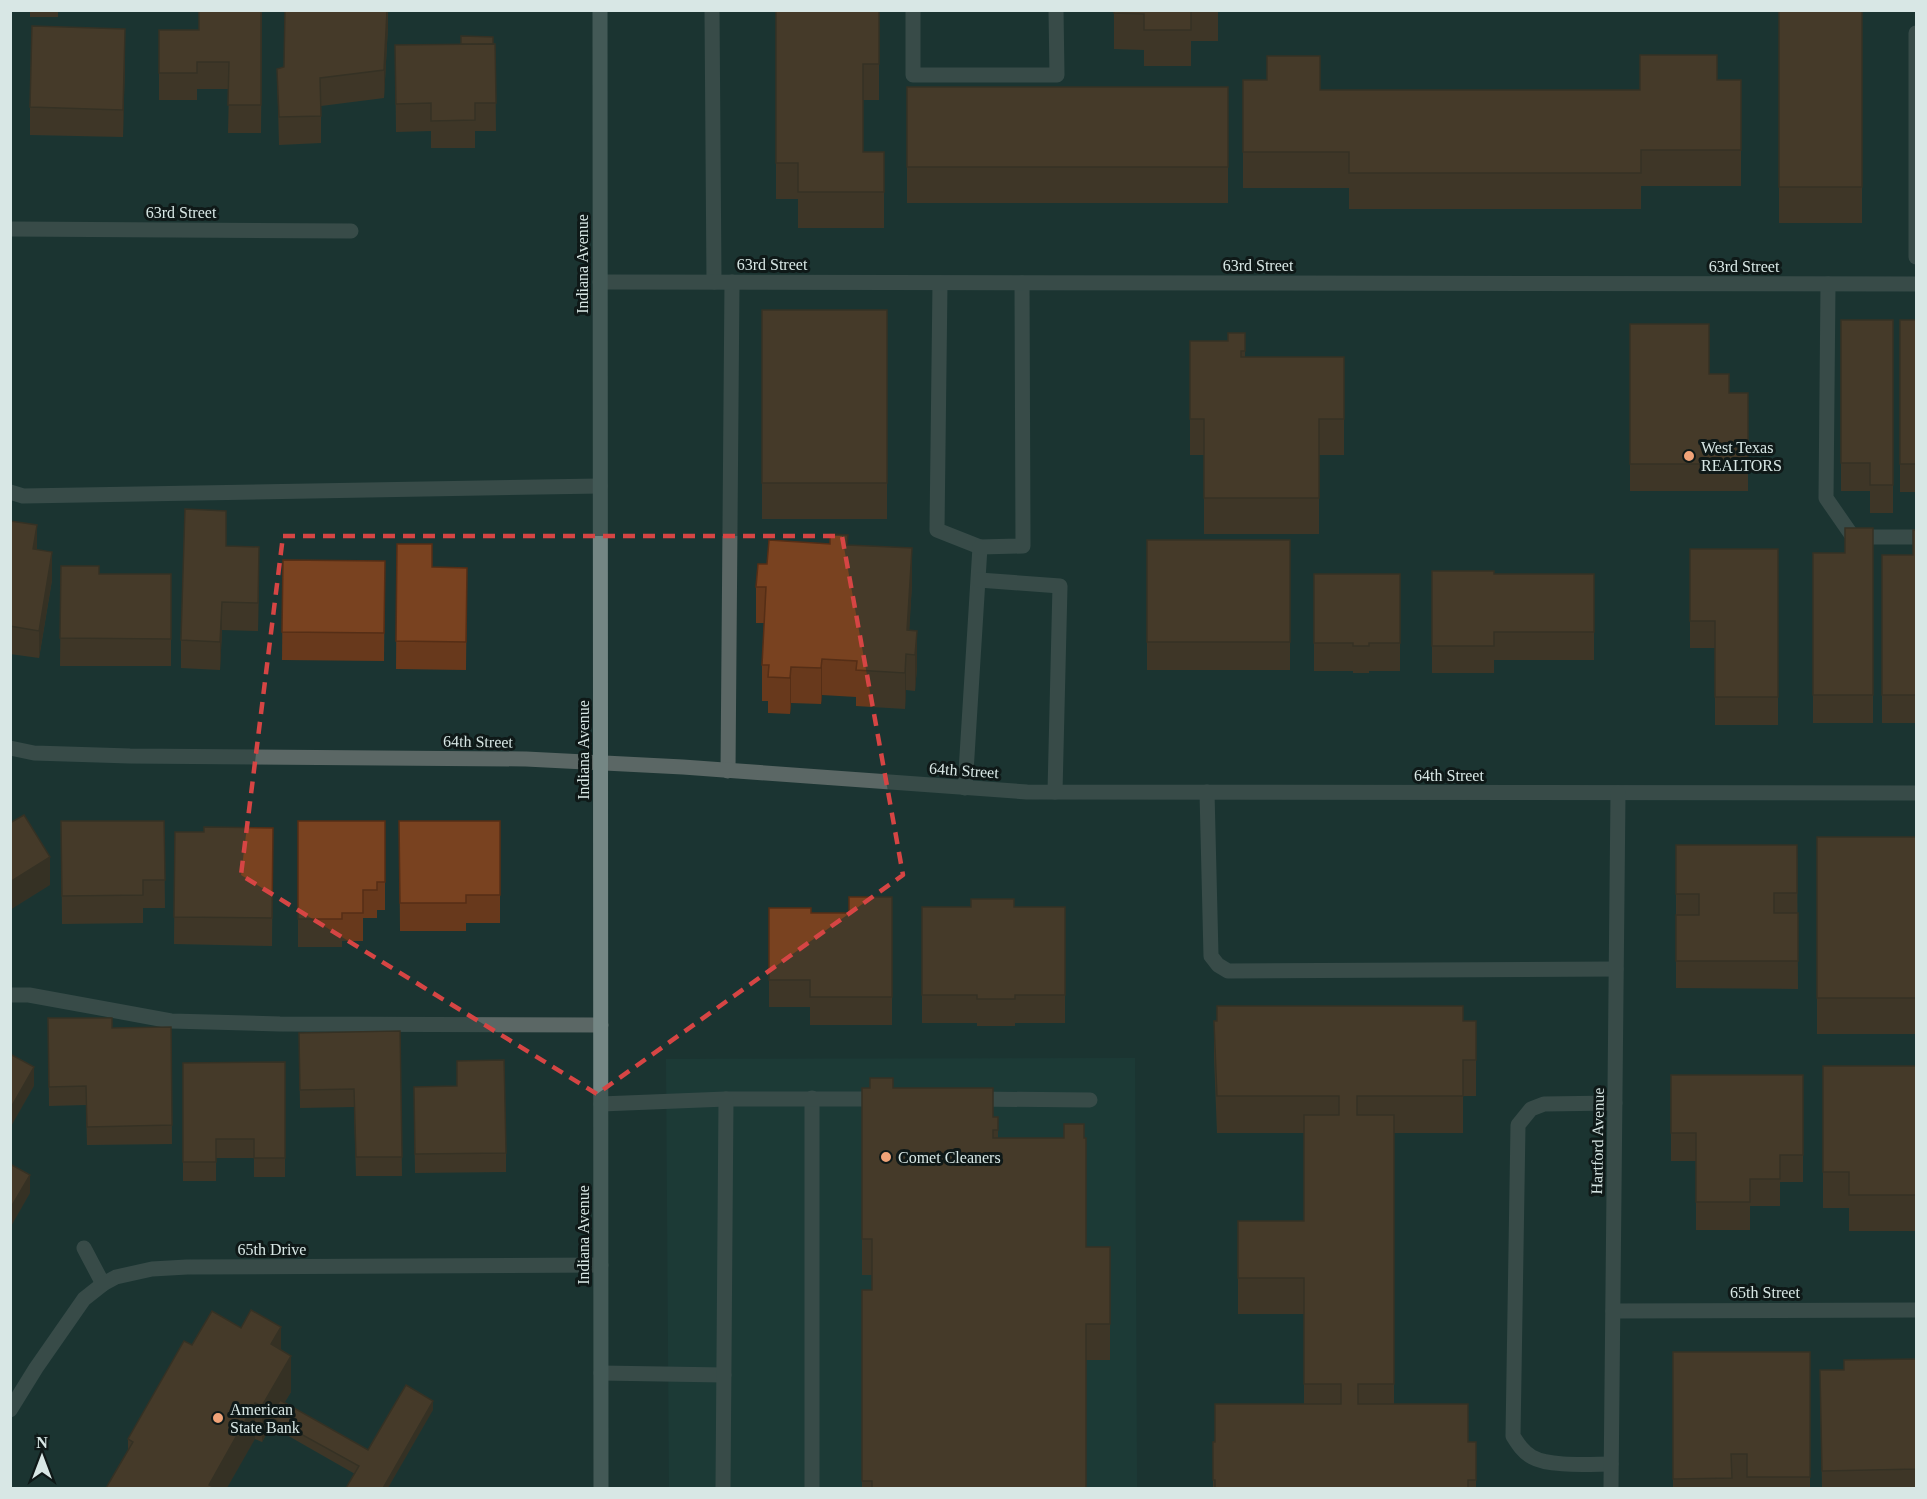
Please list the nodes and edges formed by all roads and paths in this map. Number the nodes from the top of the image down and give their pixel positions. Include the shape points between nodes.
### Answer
1 (600, 10) edge
2 (712, 10) edge
3 (913, 10) edge
4 (1056, 10) edge
5 (1917, 33) edge
6 (1916, 85) edge
7 (10, 228) edge
8 (351, 231) dead end
9 (1917, 257) edge
10 (600, 282) junction
11 (714, 282) junction
12 (732, 282) junction
13 (940, 283) junction
14 (1023, 283) junction
15 (1828, 284) junction
16 (1917, 284) edge
17 (600, 486) junction
18 (10, 492) edge
19 (1917, 537) edge
20 (980, 547) junction
21 (978, 580) junction
22 (10, 748) edge
23 (601, 764) junction
24 (728, 771) junction
25 (965, 788) junction
26 (1055, 792) junction
27 (1207, 792) junction
28 (1618, 793) junction
29 (1917, 793) edge
30 (1616, 969) junction
31 (10, 995) edge
32 (601, 1025) junction
33 (812, 1098) junction
34 (726, 1099) junction
35 (893, 1099) edge
36 (962, 1099) edge
37 (1090, 1100) dead end
38 (1615, 1103) junction
39 (601, 1104) junction
40 (84, 1248) dead end
41 (601, 1265) junction
42 (103, 1284) junction
43 (1917, 1310) edge
44 (1613, 1311) junction
45 (601, 1373) junction
46 (724, 1376) junction
47 (10, 1410) edge
48 (1611, 1464) junction
49 (601, 1488) edge
50 (723, 1488) edge
51 (812, 1488) edge
52 (1611, 1488) edge

1 - 10 main road, Indiana Avenue
2 - 11 street
3 - 4 street via 913,75 1057,75
5 - 6 street
6 - 9 street
7 - 8 street, 63rd Street
10 - 11 street, 63rd Street
10 - 17 main road, Indiana Avenue
11 - 12 street, 63rd Street
12 - 13 street, 63rd Street
12 - 24 street
13 - 14 street, 63rd Street
13 - 20 street via 937,531
14 - 15 street, 63rd Street
14 - 20 street via 1023,546
15 - 16 street, 63rd Street
15 - 19 street via 1826,498 1853,537
17 - 18 street via 23,496
17 - 23 main road, Indiana Avenue
20 - 21 street
21 - 25 street
21 - 26 street via 1060,586
22 - 23 street, 64th Street via 34,753 526,759
23 - 24 street, 64th Street
23 - 32 main road, Indiana Avenue
24 - 25 street, 64th Street
25 - 26 street, 64th Street
26 - 27 street, 64th Street
27 - 28 street, 64th Street
27 - 30 street via 1211,956 1228,970
28 - 29 street, 64th Street
28 - 30 street, Hartford Avenue
30 - 38 street, Hartford Avenue
31 - 32 street via 29,995 171,1021
32 - 39 main road, Indiana Avenue
33 - 34 street
33 - 35 street
33 - 51 street
34 - 39 street
34 - 46 street
36 - 37 street
38 - 44 street, Hartford Avenue
38 - 48 street via 1544,1104 1531,1108 1518,1125 1513,1436 1534,1459
39 - 41 main road, Indiana Avenue
40 - 42 street
41 - 42 street, 65th Drive via 187,1267 132,1272
41 - 45 main road, Indiana Avenue
42 - 47 street, 65th Drive via 84,1299
43 - 44 street, 65th Street
44 - 48 street, Hartford Avenue
45 - 46 street
45 - 49 main road, Indiana Avenue
46 - 50 street
48 - 52 street, Hartford Avenue

